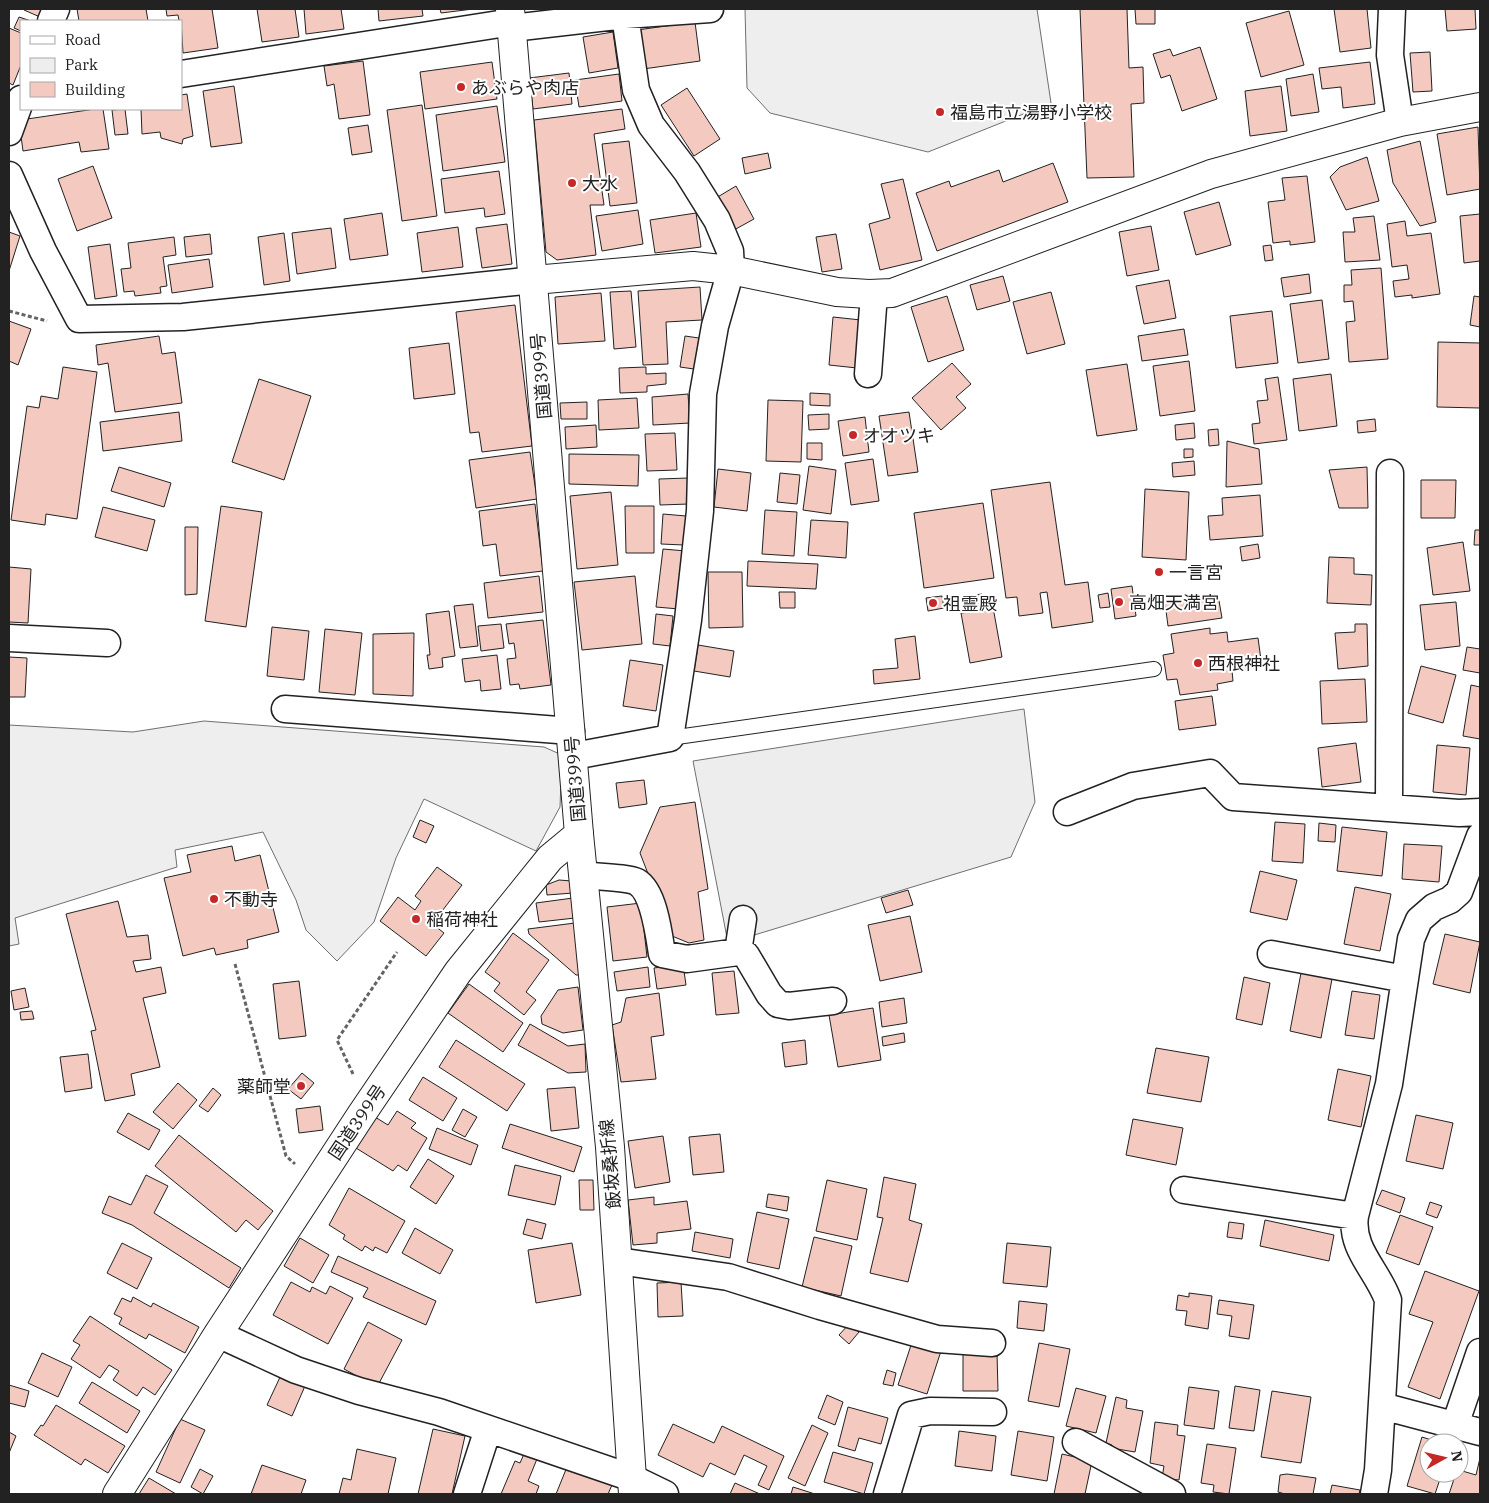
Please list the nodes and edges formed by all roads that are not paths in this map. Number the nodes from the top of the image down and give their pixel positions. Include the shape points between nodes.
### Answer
1 (710, 9) edge
2 (1392, 9) edge
3 (625, 12) edge
4 (511, 19) edge
5 (182, 74) edge
6 (20, 103) edge
7 (1480, 107) edge
8 (1400, 122) junction
9 (9, 132) edge
10 (9, 175) edge
11 (731, 270) junction
12 (534, 280) junction
13 (874, 294) junction
14 (868, 374) dead end
15 (1390, 473) dead end
16 (9, 638) edge
17 (107, 643) dead end
18 (1154, 669) dead end
19 (285, 709) dead end
20 (670, 738) junction
21 (572, 743) junction
22 (1389, 808) junction
23 (1067, 812) dead end
24 (1480, 812) edge
25 (580, 834) junction
26 (1480, 836) edge
27 (583, 875) junction
28 (743, 919) dead end
29 (738, 952) junction
30 (1271, 954) dead end
31 (1405, 979) junction
32 (832, 1001) dead end
33 (1184, 1190) dead end
34 (1355, 1216) junction
35 (618, 1260) junction
36 (218, 1334) junction
37 (992, 1343) dead end
38 (1480, 1352) edge
39 (1382, 1406) junction
40 (993, 1412) dead end
41 (1455, 1425) junction
42 (488, 1429) junction
43 (1480, 1432) edge
44 (1076, 1442) dead end
45 (633, 1486) edge
46 (117, 1494) edge
47 (467, 1494) edge
48 (665, 1494) edge
49 (887, 1494) edge
50 (1172, 1494) edge
51 (1374, 1494) edge

1 - 3 street
2 - 8 street via 1390,54
3 - 4 street
3 - 11 street via 636,90 651,125 687,172 717,220 730,251
4 - 5 street
4 - 12 main road, 国道399号
6 - 9 street
7 - 8 main road
8 - 13 main road via 1211,174 942,276 892,293
10 - 12 street via 43,251 79,319 183,316
11 - 12 main road via 693,266
11 - 13 main road via 837,292
11 - 20 street via 715,326 703,394 700,511
12 - 21 main road, 国道399号
13 - 14 street
15 - 22 street
16 - 17 street
18 - 20 lane
19 - 21 street
20 - 21 street
21 - 25 main road, 国道399号
22 - 23 street via 1233,797 1210,773 1133,786
22 - 24 street
25 - 27 main road, 飯坂桑折線
25 - 36 main road, 国道399号 via 550,858 458,972
26 - 31 street via 1459,892 1450,900 1434,906 1419,920
27 - 29 street via 636,881 646,890 662,954 687,959
27 - 35 main road, 飯坂桑折線
28 - 29 street
29 - 32 street via 746,955 778,1004 789,1006
30 - 31 street
31 - 34 street via 1389,1084
33 - 34 street
34 - 39 street via 1353,1227 1358,1246 1388,1300
35 - 37 street via 728,1277 937,1339
35 - 45 main road, 飯坂桑折線
36 - 42 street via 296,1370
36 - 46 main road, 国道399号
38 - 41 street
39 - 41 street
39 - 51 street
40 - 49 street via 930,1411 911,1415
41 - 43 street
42 - 45 street
42 - 47 street
44 - 50 street
45 - 48 street

